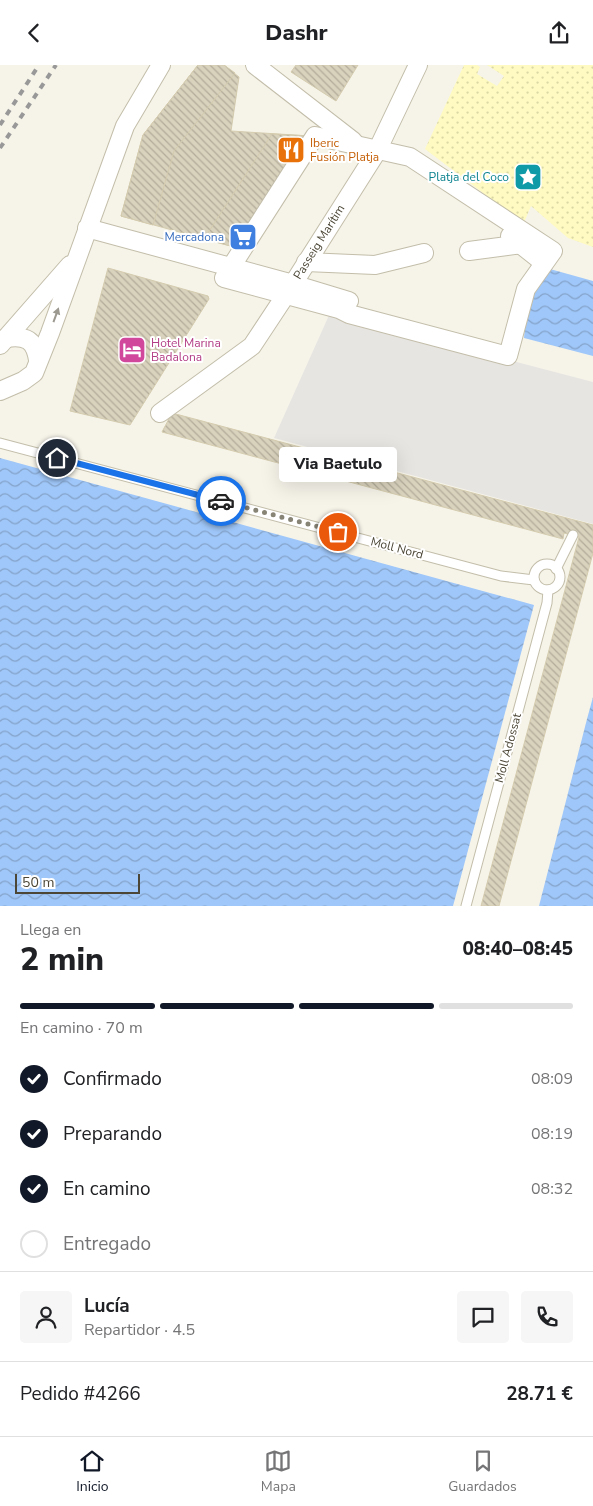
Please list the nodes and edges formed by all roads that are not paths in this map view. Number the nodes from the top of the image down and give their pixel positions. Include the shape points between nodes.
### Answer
1 (161, 65) edge
2 (255, 65) edge
3 (418, 65) edge
4 (367, 147) junction
5 (88, 228) junction
6 (522, 244) junction
7 (470, 251) dead end
8 (424, 253) dead end
9 (77, 257) junction
10 (306, 262) junction
11 (544, 263) junction
12 (231, 267) junction
13 (289, 290) junction
14 (3, 342) edge
15 (497, 346) dead end
16 (38, 360) junction
17 (0, 375) edge
18 (23, 381) junction
19 (0, 391) edge
20 (160, 413) dead end
21 (0, 443) edge
22 (573, 535) dead end
23 (556, 569) junction
24 (534, 580) junction
25 (548, 590) junction
26 (466, 906) edge

1 - 5 street via 124,126
2 - 4 street
3 - 4 street, Passeig Marítim
4 - 6 street via 409,170
4 - 10 street, Passeig Marítim
4 - 11 street via 410,157 553,251
4 - 12 street via 315,136
5 - 9 street
5 - 12 street, Passeig Marítim
6 - 7 street
6 - 11 street
8 - 10 street via 375,265
9 - 14 street
16 -> 9 street
10 - 13 street, Passeig Marítim
11 - 13 street via 526,289 508,356
12 - 13 street, Passeig Marítim
13 - 15 street
13 - 20 street via 252,346
14 - 16 street via 16,337 27,339 36,348
16 - 18 street via 34,373
17 - 18 street
18 - 19 street
21 - 24 lane, Moll Nord via 501,576
22 - 23 lane
23 - 24 lane via 540,566
23 - 25 lane via 558,582
24 - 25 lane via 539,587
25 - 26 lane, Moll Adossat

